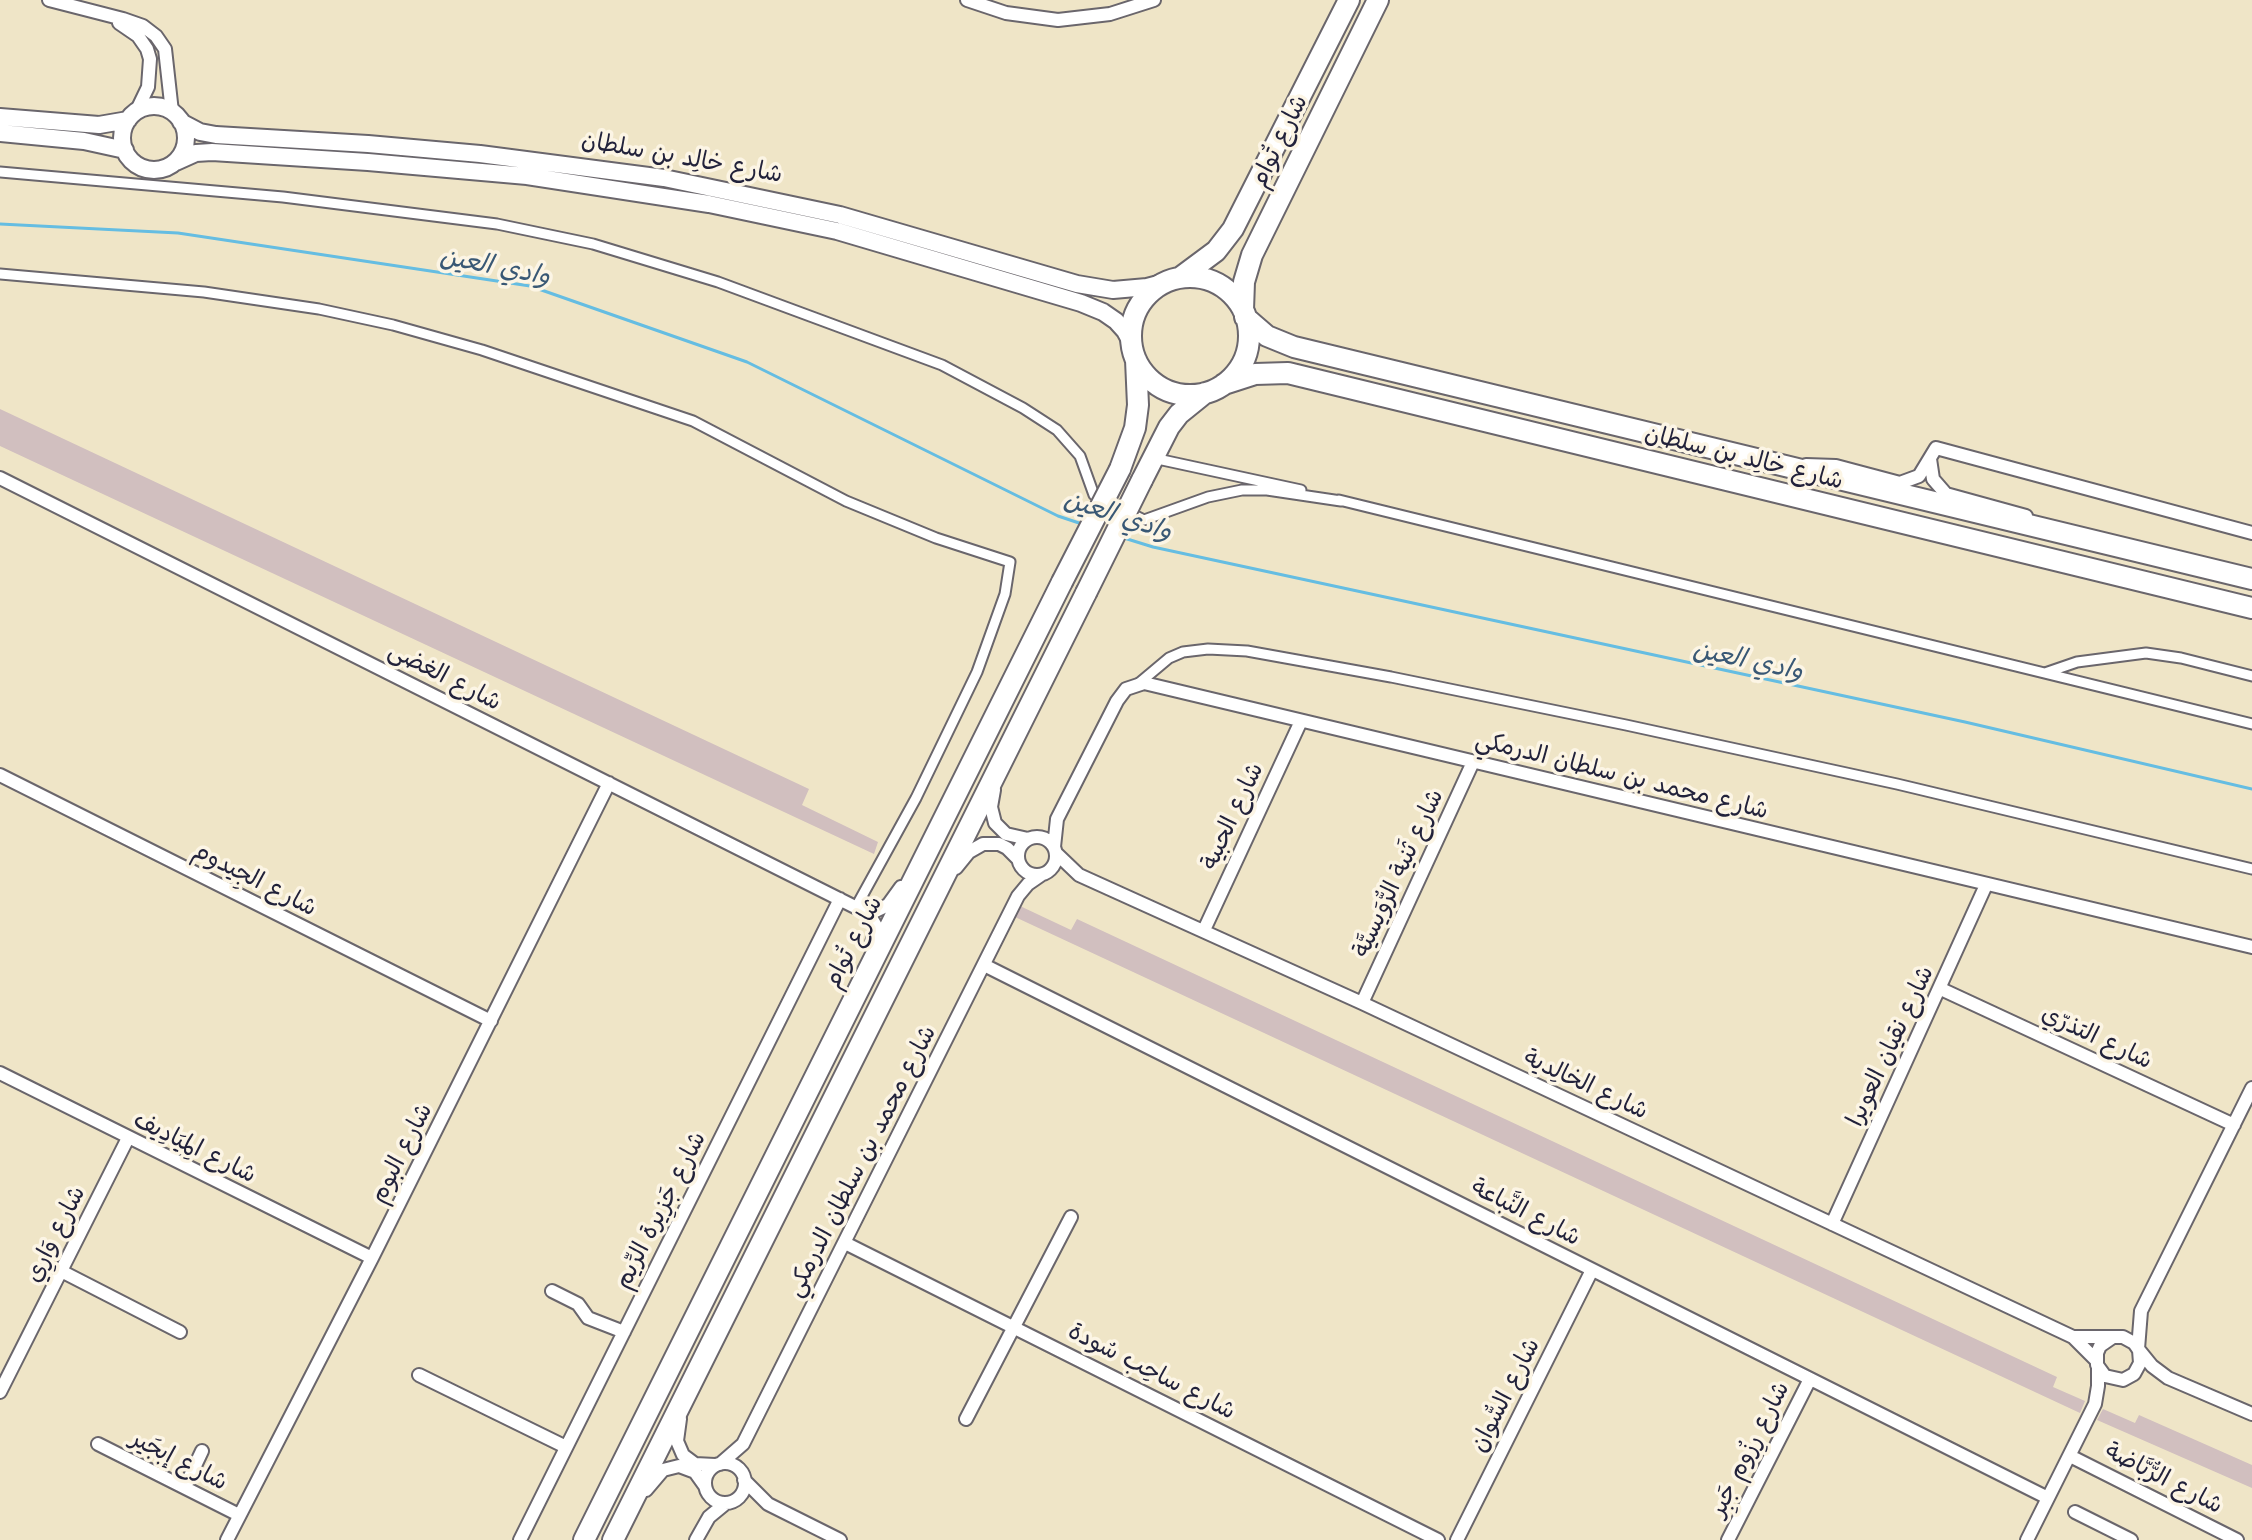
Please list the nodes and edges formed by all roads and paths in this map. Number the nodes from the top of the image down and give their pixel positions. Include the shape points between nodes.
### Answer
1 (49, 0) edge
2 (967, 0) edge
3 (1154, 0) edge
4 (1349, 0) edge
5 (1378, 0) edge
6 (102, 15) junction
7 (132, 116) junction
8 (0, 117) edge
9 (176, 117) junction
10 (0, 133) edge
11 (125, 150) junction
12 (176, 162) junction
13 (0, 172) edge
14 (0, 274) edge
15 (1174, 279) junction
16 (1244, 314) junction
17 (1134, 352) junction
18 (1224, 384) junction
19 (1205, 393) junction
20 (1153, 458) junction
21 (1930, 459) junction
22 (1793, 468) junction
23 (0, 478) edge
24 (1341, 501) junction
25 (2053, 531) junction
26 (2252, 532) edge
27 (2252, 579) edge
28 (2252, 608) edge
29 (2045, 673) junction
30 (2252, 676) edge
31 (1138, 684) junction
32 (1301, 721) junction
33 (2252, 724) edge
34 (1001, 762) junction
35 (1473, 762) junction
36 (0, 775) edge
37 (609, 783) junction
38 (1057, 819) junction
39 (1031, 838) junction
40 (1055, 850) junction
41 (1019, 862) junction
42 (920, 867) junction
43 (2252, 869) edge
44 (1044, 874) junction
45 (1079, 875) junction
46 (1986, 885) junction
47 (937, 893) junction
48 (1018, 896) junction
49 (840, 899) junction
50 (856, 907) junction
51 (869, 914) junction
52 (1204, 930) junction
53 (2252, 947) edge
54 (984, 965) junction
55 (864, 979) junction
56 (1941, 989) junction
57 (1362, 1003) junction
58 (491, 1021) junction
59 (0, 1073) edge
60 (2252, 1088) edge
61 (2234, 1125) junction
62 (128, 1138) junction
63 (1071, 1217) dead end
64 (1832, 1224) junction
65 (845, 1243) junction
66 (372, 1258) junction
67 (1592, 1270) junction
68 (61, 1271) junction
69 (552, 1291) dead end
70 (2141, 1311) junction
71 (1015, 1327) junction
72 (180, 1332) dead end
73 (624, 1332) junction
74 (2073, 1337) junction
75 (2114, 1337) junction
76 (2138, 1350) junction
77 (2097, 1364) junction
78 (419, 1375) dead end
79 (2168, 1378) junction
80 (1810, 1379) junction
81 (2126, 1379) junction
82 (0, 1392) edge
83 (685, 1396) junction
84 (2095, 1404) junction
85 (2252, 1414) edge
86 (966, 1419) dead end
87 (98, 1444) dead end
88 (743, 1444) junction
89 (566, 1447) junction
90 (202, 1451) dead end
91 (2070, 1456) junction
92 (718, 1464) junction
93 (744, 1478) junction
94 (185, 1487) junction
95 (706, 1488) junction
96 (2048, 1498) junction
97 (730, 1502) junction
98 (768, 1504) junction
99 (2075, 1512) dead end
100 (239, 1515) junction
101 (622, 1521) junction
102 (704, 1523) junction
103 (230, 1539) edge
104 (520, 1540) edge
105 (584, 1540) edge
106 (613, 1540) edge
107 (696, 1540) edge
108 (840, 1540) edge
109 (1438, 1540) edge
110 (1457, 1540) edge
111 (1728, 1540) edge
112 (2027, 1540) edge
113 (2131, 1540) edge
114 (2237, 1540) edge

1 - 6 street
2 - 3 street via 1006,13 1058,20 1110,14
4 - 15 main road, شارع تُوام via 1233,229 1216,251
5 - 16 main road, شارع تُوام via 1252,255 1244,282
6 - 7 street via 130,29 150,59 150,78
6 - 9 street via 143,26 161,42
7 - 8 street via 99,125
7 - 9 street via 151,107
7 - 11 street via 122,138
9 - 12 street via 185,146
9 - 15 street, شارع خالِد بن سلطان via 208,134 492,155 664,178 840,215 1113,290
10 - 11 street
11 - 12 street via 144,168 157,170
12 - 17 street, شارع خالِد بن سلطان via 212,152 396,164 527,176 723,206 837,231 1081,303 1116,321
13 - 24 street via 298,199 497,224 593,244 705,278 942,365 1057,430 1080,456 1094,495 1144,520 1242,490
14 - 50 street via 204,292 319,309 482,350 693,421 846,501 1010,562 1005,594 977,672
15 - 16 main road via 1196,277 1224,288
15 - 17 main road via 1153,289 1135,314
16 - 18 main road via 1246,354
16 - 22 main road, شارع خالِد بن سلطان via 1267,336 1294,347
17 - 19 main road via 1157,385 1172,392
17 - 42 main road, شارع تُوام, bridge via 1138,405 1120,469
18 - 19 main road
18 - 28 main road, شارع خالِد بن سلطان via 1255,374 1288,373
19 - 20 main road via 1179,414
20 - 24 street
20 - 34 main road, bridge
21 - 22 street via 1919,476 1900,483 1825,464
21 - 25 street via 1933,479 1946,494 2022,514
21 - 26 street via 1936,448
22 - 25 main road, شارع خالِد بن سلطان
23 - 37 street, شارع الغضى
24 - 29 street
25 - 27 main road, شارع خالِد بن سلطان
29 - 30 street via 2086,660 2146,653
29 - 33 street
31 - 32 street, شارع محمد بن سلطان الدرمكي
31 - 38 street via 1121,693
31 - 43 street via 1183,652 1247,651 1626,725
32 - 35 street, شارع محمد بن سلطان الدرمكي
32 - 52 street, شارع الحبية
34 - 39 street via 992,815 1006,834
34 - 47 main road
35 - 46 street, شارع محمد بن سلطان الدرمكي
35 - 57 street, شارع ثَنية الرُّوَيسيَّة
36 - 58 street, شارع الجِيدوم
37 - 49 street, شارع الغضى
37 - 58 street, شارع البوم
38 - 39 street
38 - 40 street
39 - 40 street via 1046,839
39 - 41 street via 1021,845
40 - 44 street via 1054,864
40 - 45 street, شارع الخالِدية
41 - 44 street via 1026,872
41 - 47 street via 999,844 983,844 963,859
41 - 48 street, شارع محمد بن سلطان الدرمكي
42 - 51 street via 888,905
42 - 55 main road, شارع تُوام
44 - 45 street, شارع الخالِدية
44 - 48 street, شارع محمد بن سلطان الدرمكي
45 - 52 street, شارع الخالِدية
46 - 53 street, شارع محمد بن سلطان الدرمكي
46 - 56 street, شارع نقيان العويرا
47 - 83 main road
48 - 54 street, شارع محمد بن سلطان الدرمكي
49 - 50 street, شارع الغضى
49 - 73 street, شارع جَزِيرة الرِّيم
50 - 51 street, شارع الغضى
51 - 55 street via 876,933
52 - 57 street, شارع الخالِدية
54 - 65 street, شارع محمد بن سلطان الدرمكي
54 - 67 street, شارع النَّباعة
55 - 105 main road, شارع تُوام
56 - 61 street, شارع التذرّي
56 - 64 street, شارع نقيان العويرا
57 - 64 street, شارع الخالِدية
58 - 66 street, شارع البوم
59 - 62 street, شارع المِيَادِيف
60 - 61 street
61 - 70 street
62 - 66 street, شارع المِيَادِيف
62 - 68 street, شارع وَارِي
63 - 71 street
64 - 74 street, شارع الخالِدية
65 - 71 street, شارع ساحِب سُودة
65 - 88 street, شارع محمد بن سلطان الدرمكي
66 - 100 street, شارع البوم
67 - 80 street, شارع النَّباعة
67 - 110 street, شارع السُّوان
68 - 72 street
68 - 82 street, شارع وَارِي
69 - 73 street via 578,1304 588,1318
70 - 75 street
70 - 76 street
71 - 86 street
71 - 109 street, شارع ساحِب سُودة
73 - 89 street, شارع جَزِيرة الرِّيم
74 - 75 street, شارع الخالِدية
74 - 77 street, شارع الخالِدية
75 - 76 street via 2129,1339
75 - 77 street via 2100,1346
76 - 79 street
76 - 81 street via 2140,1363
77 - 81 street via 2111,1379
77 - 84 street
78 - 89 street
79 - 81 street
79 - 85 street
80 - 96 street, شارع النَّباعة
80 - 111 street, شارع رِزُوم جَبِر
81 - 84 street
83 - 92 street via 679,1448 695,1464
83 - 101 main road
84 - 91 street
87 - 94 street, شارع إبجَير
88 - 92 street, شارع محمد بن سلطان الدرمكي
88 - 93 street, شارع محمد بن سلطان الدرمكي
89 - 104 street, شارع جَزِيرة الرِّيم
90 - 94 street
91 - 96 street
91 - 114 street, شارع الرُّبَّاضة
92 - 93 street via 731,1464
92 - 95 street via 707,1474
93 - 97 street via 742,1492
93 - 98 street
94 - 100 street, شارع إبجَير
95 - 97 street via 714,1500
95 - 101 street via 688,1468 663,1470
95 - 102 street
96 - 112 street
97 - 98 street
97 - 102 street
98 - 108 street
99 - 113 street
100 - 103 street, شارع البوم
101 - 106 main road
102 - 107 street

